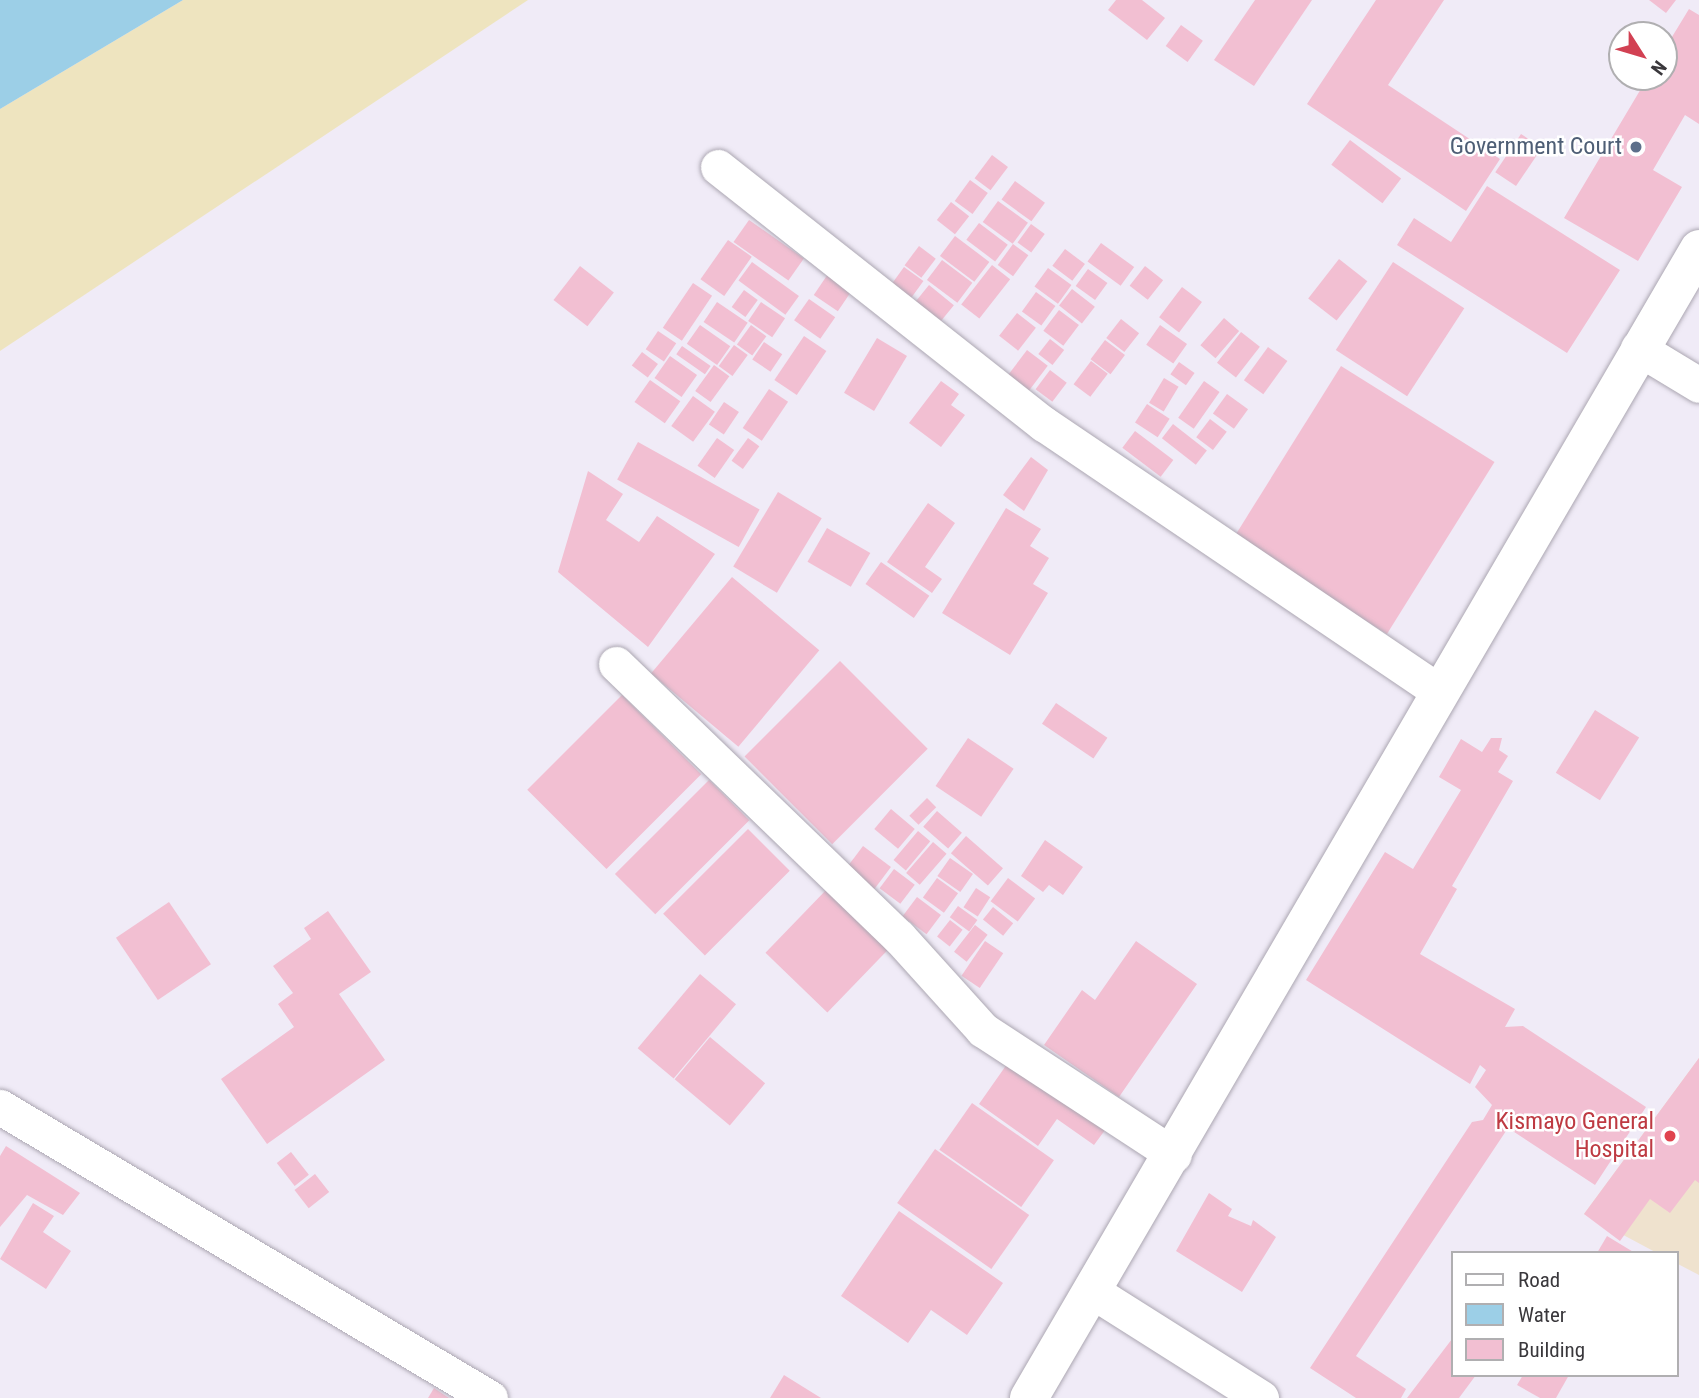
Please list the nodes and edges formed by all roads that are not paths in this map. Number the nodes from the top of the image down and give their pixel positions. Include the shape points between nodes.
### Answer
1 (718, 167) dead end
2 (1699, 249) edge
3 (1637, 348) junction
4 (1699, 385) edge
5 (617, 664) dead end
6 (1440, 691) junction
7 (0, 1107) edge
8 (1174, 1154) junction
9 (1092, 1291) junction
10 (490, 1398) edge
11 (1029, 1398) edge
12 (1261, 1398) edge

1 - 6 street via 1044,424
2 - 3 street
3 - 4 street
3 - 6 street
5 - 8 street via 900,937 983,1030
6 - 8 street
7 - 10 street
8 - 9 street
9 - 11 street
9 - 12 street

